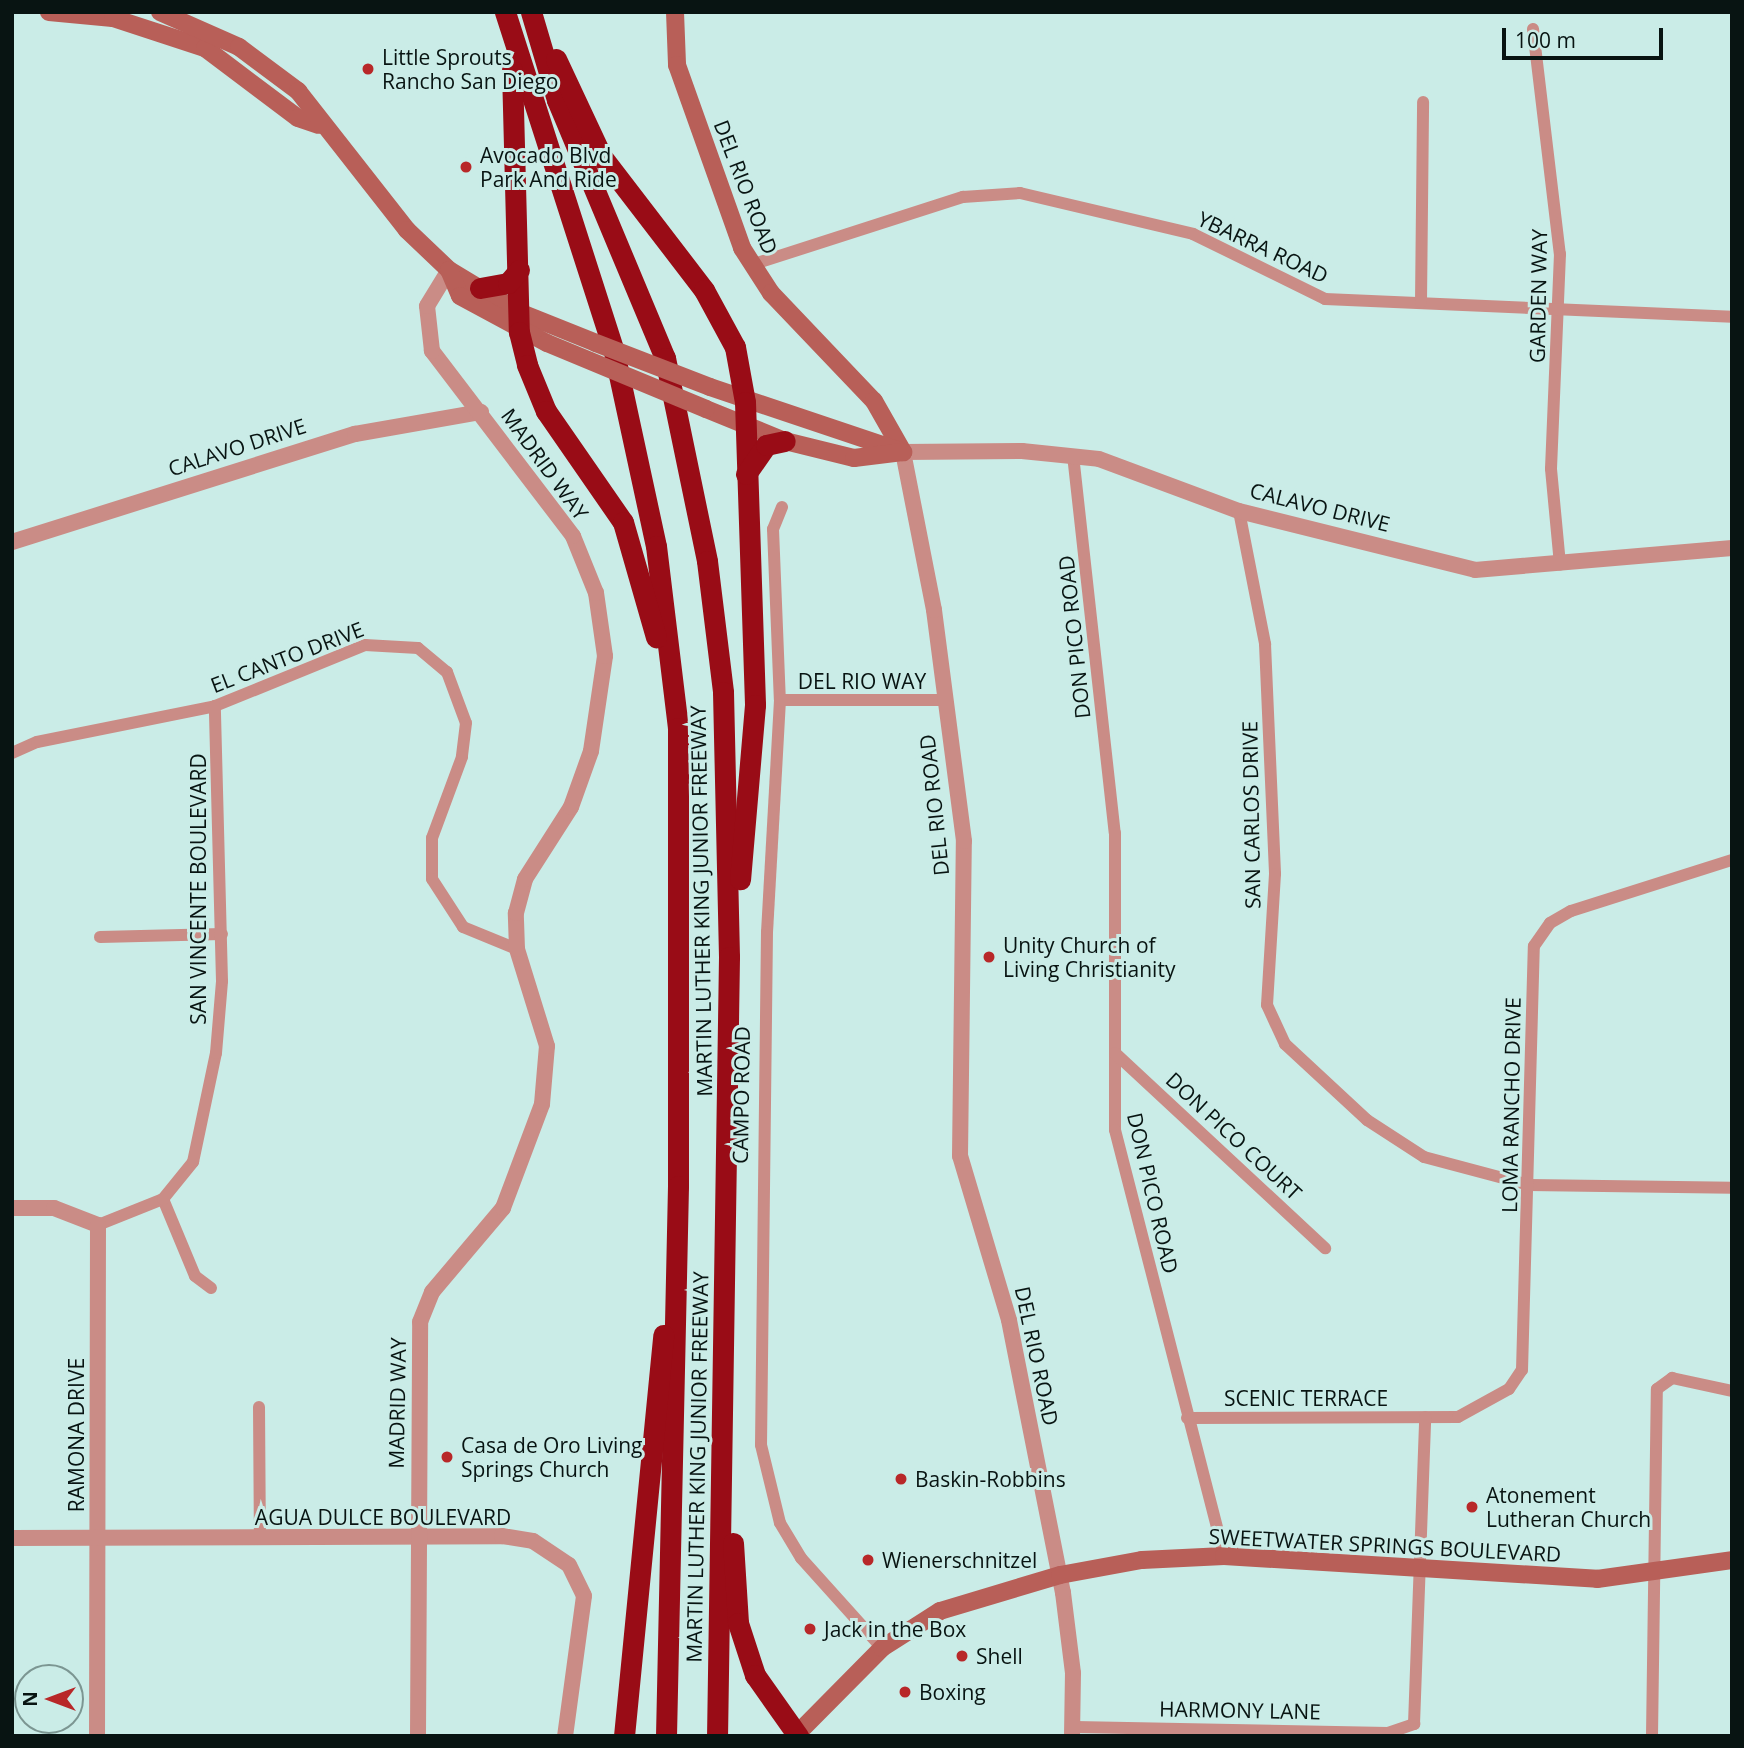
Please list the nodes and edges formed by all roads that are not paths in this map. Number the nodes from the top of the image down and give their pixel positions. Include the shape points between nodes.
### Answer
1 (49, 12) edge
2 (160, 12) edge
3 (505, 12) edge
4 (532, 12) edge
5 (675, 12) edge
6 (133, 23) junction
7 (1533, 29) dead end
8 (214, 34) junction
9 (511, 40) junction
10 (225, 61) junction
11 (289, 83) junction
12 (1423, 102) dead end
13 (318, 125) junction
14 (751, 265) junction
15 (449, 270) junction
16 (519, 270) junction
17 (480, 288) junction
18 (1421, 302) junction
19 (1560, 307) junction
20 (1732, 317) edge
21 (519, 322) junction
22 (548, 334) junction
23 (745, 402) junction
24 (481, 412) junction
25 (745, 425) junction
26 (785, 441) junction
27 (903, 452) junction
28 (1073, 454) junction
29 (746, 474) junction
30 (782, 507) dead end
31 (1238, 511) junction
32 (12, 542) edge
33 (1732, 548) edge
34 (1560, 565) junction
35 (780, 700) junction
36 (945, 700) junction
37 (215, 706) junction
38 (678, 728) junction
39 (12, 753) edge
40 (1732, 860) edge
41 (222, 934) junction
42 (100, 937) dead end
43 (517, 949) junction
44 (729, 957) junction
45 (1115, 1053) junction
46 (1529, 1185) junction
47 (678, 1186) junction
48 (1732, 1188) edge
49 (163, 1199) junction
50 (12, 1208) edge
51 (98, 1225) junction
52 (726, 1247) junction
53 (1325, 1248) dead end
54 (211, 1288) dead end
55 (1732, 1391) edge
56 (259, 1407) dead end
57 (1425, 1417) junction
58 (1187, 1418) junction
59 (416, 1537) junction
60 (12, 1538) edge
61 (97, 1538) junction
62 (260, 1539) junction
63 (1224, 1556) junction
64 (1732, 1560) edge
65 (1423, 1571) junction
66 (1655, 1574) junction
67 (1060, 1575) junction
68 (882, 1648) junction
69 (1074, 1731) edge
70 (1341, 1733) edge
71 (797, 1735) edge
72 (97, 1736) edge
73 (418, 1736) edge
74 (565, 1736) edge
75 (624, 1736) edge
76 (666, 1736) edge
77 (717, 1736) edge
78 (1652, 1736) edge

1 - 6 main road
2 - 8 main road
3 - 9 highway
4 - 23 highway via 603,157 710,301 735,347
4 - 44 highway, MARTIN LUTHER KING JUNIOR FREEWAY via 557,100 665,358 690,463 723,692
5 - 14 main road, DEL RIO ROAD via 677,65
6 - 8 main road via 145,19 193,35
6 - 10 main road
7 - 19 street, GARDEN WAY via 1557,209
8 - 11 main road
9 - 16 highway
9 - 38 highway, MARTIN LUTHER KING JUNIOR FREEWAY via 614,352 656,546
10 - 11 main road via 239,60 271,83
10 - 13 main road via 298,118
11 - 13 main road via 313,107
12 - 18 street
13 - 15 main road
14 - 18 street, YBARRA ROAD via 963,197 1020,193 1193,234 1325,299
14 - 27 main road, DEL RIO ROAD via 874,401
15 - 17 main road
15 - 21 main road via 460,296
15 - 24 street, MADRID WAY via 429,297 426,334 436,359
16 - 17 highway via 508,283
16 - 21 highway
17 - 21 main road
18 - 19 street, YBARRA ROAD
19 - 20 street, YBARRA ROAD
19 - 34 street, GARDEN WAY via 1550,469
21 - 22 main road
21 - 38 highway via 546,411 622,522
22 - 23 main road, CALAVO DRIVE, bridge via 641,361
22 - 25 main road, CALAVO DRIVE, bridge
23 - 25 highway
23 - 27 main road, CALAVO DRIVE
24 - 32 street, CALAVO DRIVE via 341,438
24 - 43 street, MADRID WAY via 578,545 604,637 603,694 591,751 570,807 521,889
25 - 26 main road, CALAVO DRIVE
25 - 29 highway
26 - 27 main road, CALAVO DRIVE via 854,458
26 - 29 highway via 766,445
27 - 28 street, CALAVO DRIVE
27 - 36 street, DEL RIO ROAD
28 - 31 street, CALAVO DRIVE
28 - 45 street, DON PICO ROAD via 1115,833
29 - 44 highway via 754,716
30 - 35 street, CAMPO ROAD via 773,529
31 - 34 street, CALAVO DRIVE via 1475,570
31 - 46 street, SAN CARLOS DRIVE via 1265,644 1275,874 1266,979 1273,1024 1328,1088 1392,1138 1424,1157
33 - 34 street, CALAVO DRIVE
35 - 36 street, DEL RIO WAY
35 - 68 street, CAMPO ROAD via 767,932 761,1445 780,1523 801,1558
36 - 67 street, DEL RIO ROAD via 965,857 960,1156 1009,1320
37 - 39 street, EL CANTO DRIVE via 37,742
37 - 41 street, SAN VINCENTE BOULEVARD
37 - 43 street, EL CANTO DRIVE via 374,643 409,645 433,657 458,692 466,732 432,838 432,879 463,927
38 - 47 highway, MARTIN LUTHER KING JUNIOR FREEWAY
40 - 46 street, LOMA RANCHO DRIVE via 1571,911 1541,934 1532,960
41 - 42 street
41 - 49 street, SAN VINCENTE BOULEVARD via 219,1031 193,1162
43 - 59 street, MADRID WAY via 544,1033 547,1082 503,1208 432,1292 420,1322
44 - 52 highway, MARTIN LUTHER KING JUNIOR FREEWAY
45 - 53 street, DON PICO COURT
45 - 58 street, DON PICO ROAD via 1115,1130
46 - 48 street, SAN CARLOS DRIVE
46 - 57 street, LOMA RANCHO DRIVE via 1522,1370 1481,1409
47 - 75 highway
47 - 76 highway, MARTIN LUTHER KING JUNIOR FREEWAY
49 - 51 street, SAN VINCENTE BOULEVARD
49 - 54 street via 195,1276
50 - 51 street via 54,1208
51 - 61 street, RAMONA DRIVE
52 - 71 highway via 738,1623 755,1675
52 - 77 highway, MARTIN LUTHER KING JUNIOR FREEWAY
55 - 66 street via 1672,1378 1657,1389
56 - 62 street
57 - 58 street, SCENIC TERRACE
57 - 65 street
58 - 63 street, DON PICO ROAD
59 - 62 street, AGUA DULCE BOULEVARD
59 - 73 street, MADRID WAY
59 - 74 street, AGUA DULCE BOULEVARD via 524,1539 569,1565 586,1607
60 - 61 street, AGUA DULCE BOULEVARD
61 - 62 street, AGUA DULCE BOULEVARD
61 - 72 street, RAMONA DRIVE
63 - 65 main road, SWEETWATER SPRINGS BOULEVARD
63 - 67 main road, SWEETWATER SPRINGS BOULEVARD via 1142,1560
64 - 66 main road, SWEETWATER SPRINGS BOULEVARD
65 - 66 main road, SWEETWATER SPRINGS BOULEVARD via 1597,1579
65 - 70 street, HARMONY LANE via 1417,1714 1404,1731
66 - 78 street
67 - 68 main road, SWEETWATER SPRINGS BOULEVARD via 940,1611
67 - 69 street, DEL RIO ROAD
68 - 71 main road, SWEETWATER SPRINGS BOULEVARD
69 - 70 street, HARMONY LANE

